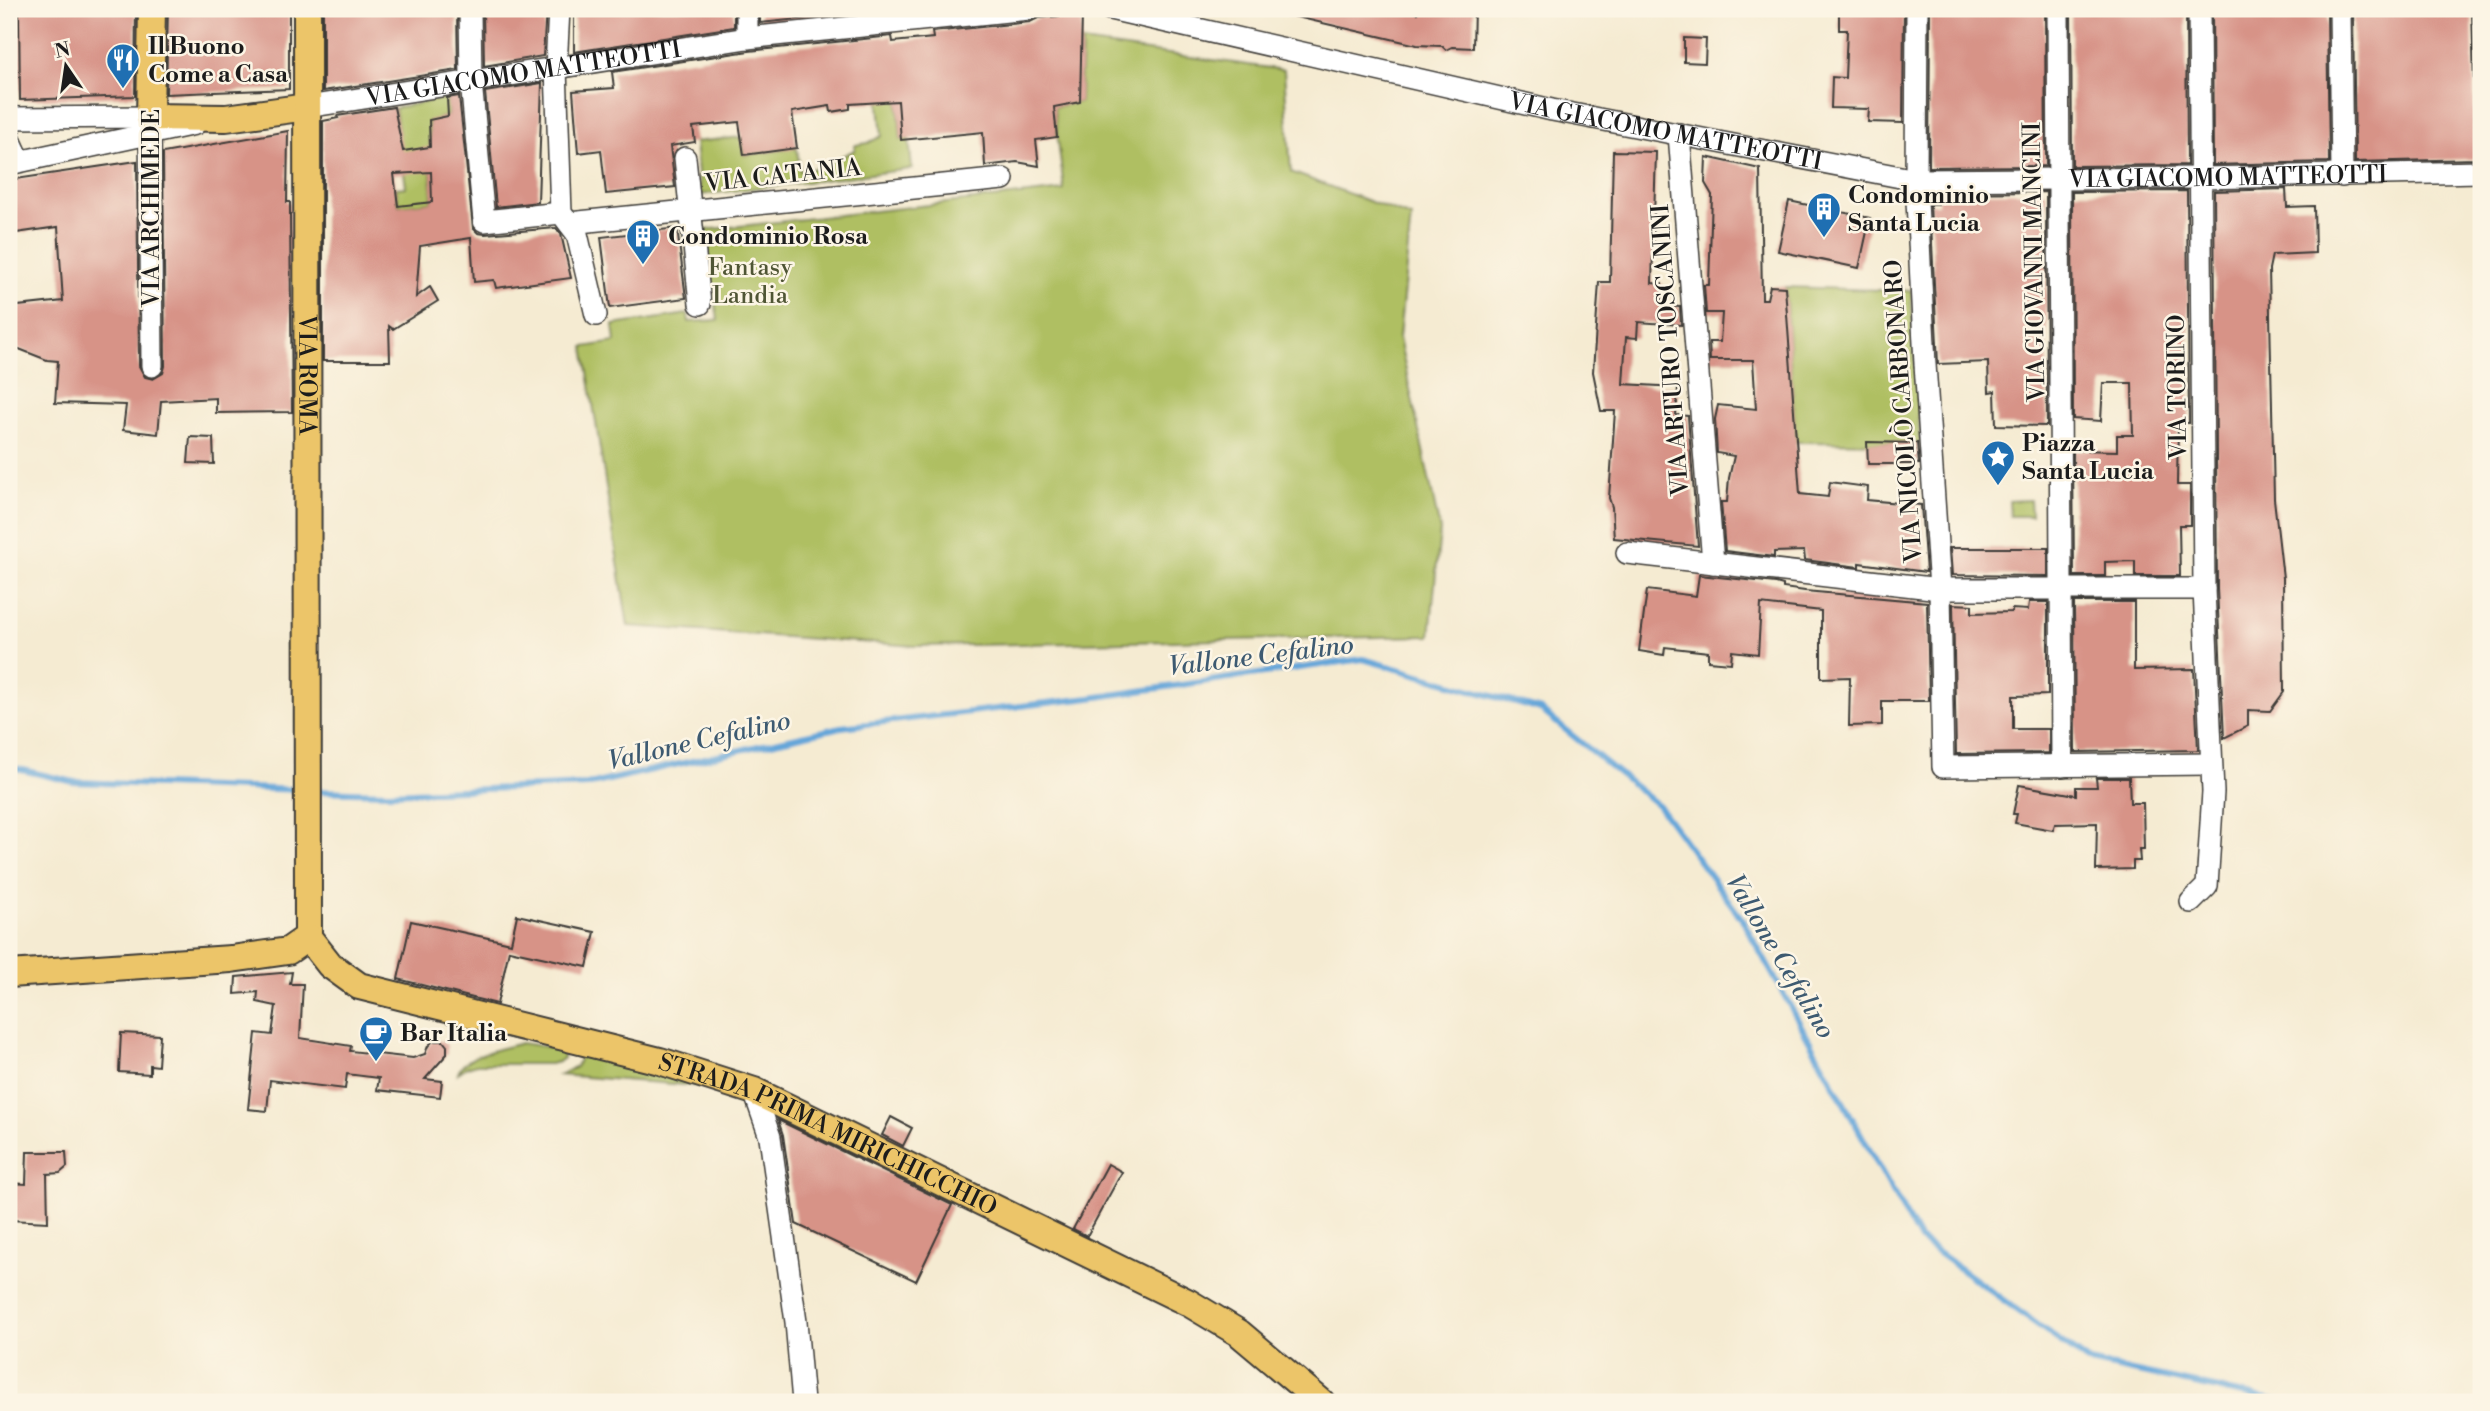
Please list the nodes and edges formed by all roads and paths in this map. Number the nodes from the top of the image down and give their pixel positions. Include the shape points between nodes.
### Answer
1 (152, 9) edge
2 (307, 9) edge
3 (470, 9) edge
4 (559, 9) edge
5 (747, 9) edge
6 (1029, 9) edge
7 (1110, 9) edge
8 (1917, 9) edge
9 (2058, 9) edge
10 (2199, 9) edge
11 (2340, 9) edge
12 (747, 37) junction
13 (556, 68) junction
14 (471, 81) junction
15 (307, 107) junction
16 (9, 117) edge
17 (150, 125) junction
18 (1679, 134) junction
19 (685, 158) dead end
20 (14, 163) edge
21 (2481, 172) edge
22 (2342, 176) junction
23 (2201, 178) junction
24 (1003, 179) dead end
25 (1916, 180) junction
26 (2059, 180) junction
27 (690, 211) junction
28 (565, 218) junction
29 (699, 304) dead end
30 (596, 315) dead end
31 (152, 366) dead end
32 (1627, 553) dead end
33 (1713, 563) junction
34 (1940, 589) junction
35 (2062, 589) junction
36 (2204, 589) junction
37 (2211, 764) junction
38 (2062, 766) junction
39 (2191, 902) dead end
40 (308, 937) junction
41 (9, 974) edge
42 (754, 1091) junction
43 (803, 1402) edge
44 (1321, 1402) edge

1 - 17 main road, VIA ARCHIMEDE
2 - 15 main road, VIA ROMA
3 - 14 street
4 - 13 street
5 - 12 street
6 - 12 street, VIA GIACOMO MATTEOTTI
7 - 18 street, VIA GIACOMO MATTEOTTI via 1552,110
8 - 25 street, VIA NICOLÒ CARBONARO
9 - 26 street, VIA GIOVANNI MANCINI
10 - 23 street, VIA TORINO
11 - 22 street
12 - 13 street, VIA GIACOMO MATTEOTTI
13 - 14 street, VIA GIACOMO MATTEOTTI
13 - 28 street
14 - 15 street, VIA GIACOMO MATTEOTTI
14 - 28 street, VIA CATANIA via 484,221
15 - 17 main road, VIA GIACOMO MATTEOTTI
15 - 40 main road, VIA ROMA
16 - 17 street
16 - 20 street
17 - 20 street
17 - 31 street, VIA ARCHIMEDE
18 - 25 street, VIA GIACOMO MATTEOTTI
18 - 33 street, VIA ARTURO TOSCANINI
19 - 27 street
21 - 22 street, VIA GIACOMO MATTEOTTI
22 - 23 street, VIA GIACOMO MATTEOTTI
23 - 26 street, VIA GIACOMO MATTEOTTI
23 - 36 street, VIA TORINO
24 - 27 street, VIA CATANIA
25 - 26 street, VIA GIACOMO MATTEOTTI
25 - 34 street, VIA NICOLÒ CARBONARO
26 - 35 street, VIA GIOVANNI MANCINI
27 - 28 street, VIA CATANIA
27 - 29 street
28 - 30 street via 577,234
32 - 33 street
33 - 34 street
34 - 35 street
34 - 38 street, VIA NICOLÒ CARBONARO via 1943,767
35 - 36 street
35 - 38 street, VIA GIOVANNI MANCINI
36 - 37 street, VIA TORINO
37 - 38 street
37 - 39 street, VIA TORINO via 2207,886
40 - 41 main road via 288,951 230,959
40 - 42 main road, STRADA PRIMA MIRICHICCHIO via 330,965 359,986 660,1061
42 - 43 street via 770,1137
42 - 44 main road, STRADA PRIMA MIRICHICCHIO via 1189,1303 1239,1333

